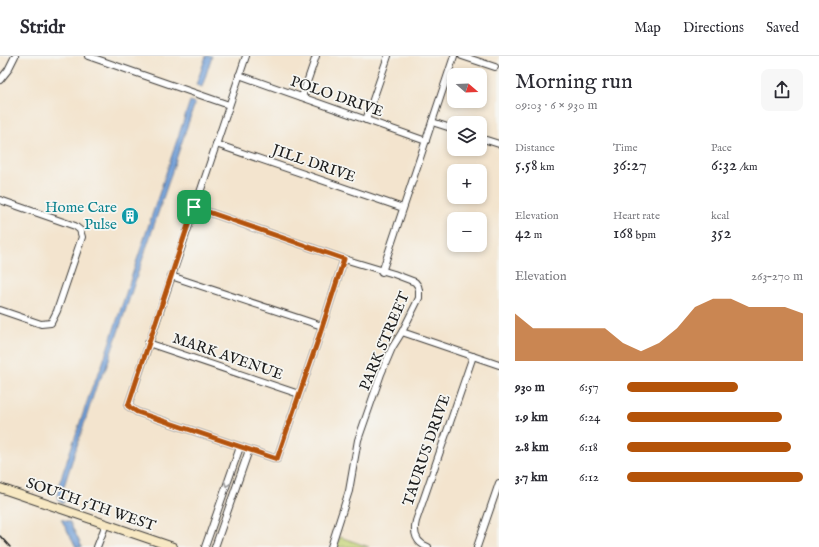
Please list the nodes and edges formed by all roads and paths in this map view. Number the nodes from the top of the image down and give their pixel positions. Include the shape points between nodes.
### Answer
1 (15, 56) edge
2 (89, 56) edge
3 (246, 56) edge
4 (316, 56) edge
5 (388, 56) edge
6 (454, 56) edge
7 (462, 56) edge
8 (494, 66) dead end
9 (239, 75) junction
10 (0, 80) edge
11 (302, 97) junction
12 (229, 104) junction
13 (366, 120) junction
14 (432, 122) junction
15 (447, 127) edge
16 (487, 140) edge
17 (426, 141) junction
18 (216, 144) junction
19 (499, 144) edge
20 (0, 200) edge
21 (194, 207) junction
22 (403, 208) junction
23 (344, 259) junction
24 (382, 272) junction
25 (171, 276) junction
26 (0, 310) edge
27 (322, 326) junction
28 (402, 332) junction
29 (148, 342) junction
30 (473, 356) junction
31 (499, 365) edge
32 (299, 394) junction
33 (240, 447) junction
34 (249, 450) junction
35 (499, 484) edge
36 (0, 488) edge
37 (106, 524) junction
38 (97, 547) edge
39 (173, 547) edge
40 (205, 547) edge
41 (215, 547) edge
42 (331, 547) edge
43 (428, 547) edge
44 (477, 547) edge

1 - 10 street
2 - 12 street
3 - 9 street
4 - 11 street
5 - 13 street
6 - 14 street
7 - 8 street
9 - 11 street, POLO DRIVE
9 - 12 street
11 - 13 street, POLO DRIVE
12 - 18 street
13 - 17 street, POLO DRIVE
14 - 15 street
14 - 17 street
16 - 19 street
17 - 22 street
18 - 21 street
18 - 22 street, JILL DRIVE
20 - 26 street via 75,226 80,230 82,237 58,311 51,323 41,324
21 - 23 street
21 - 25 street
22 - 24 street
23 - 24 street
23 - 27 street
24 - 28 street, PARK STREET via 415,282 420,290 419,298
25 - 27 street
25 - 29 street
27 - 32 street
28 - 30 street
28 - 42 street, PARK STREET via 381,374 358,440 349,491
29 - 32 street, MARK AVENUE
29 - 33 street via 128,405 137,412
30 - 31 street
30 - 43 street, TAURUS DRIVE via 414,528 419,542
32 - 34 street via 277,459
33 - 34 street
33 -> 40 street
34 - 41 street
35 - 44 street
36 - 37 street, SOUTH 5TH WEST
37 - 38 street
37 - 39 street, SOUTH 5TH WEST

